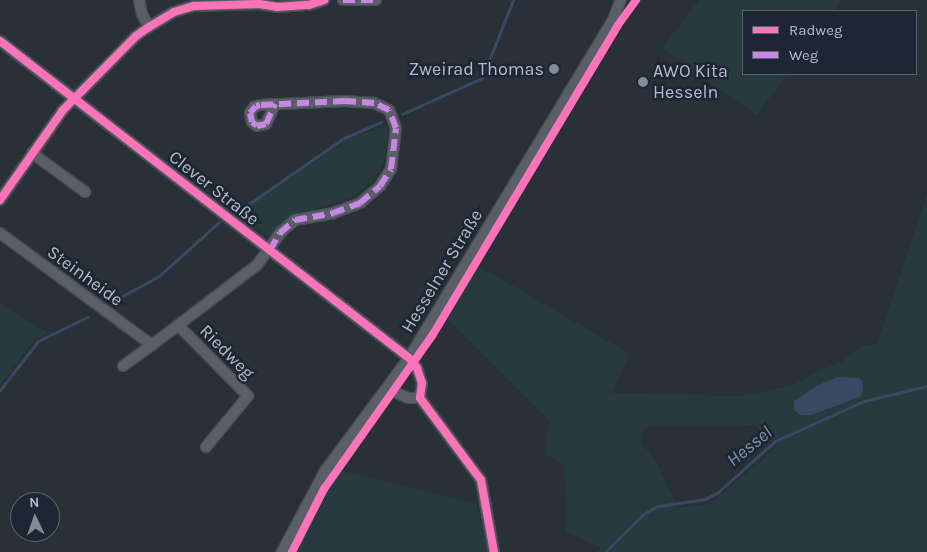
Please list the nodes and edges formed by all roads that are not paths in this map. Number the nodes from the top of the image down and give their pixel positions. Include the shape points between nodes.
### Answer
1 (139, 0) edge
2 (324, 0) edge
3 (344, 0) edge
4 (376, 0) edge
5 (619, 1) edge
6 (149, 27) junction
7 (0, 41) edge
8 (74, 99) junction
9 (275, 104) dead end
10 (32, 153) junction
11 (85, 192) dead end
12 (0, 200) edge
13 (0, 233) edge
14 (270, 250) junction
15 (179, 326) junction
16 (152, 345) junction
17 (409, 358) junction
18 (123, 366) dead end
19 (388, 389) junction
20 (420, 398) junction
21 (206, 447) dead end
22 (282, 552) edge
23 (494, 552) edge

1 - 6 street
2 - 6 street via 309,5 277,7 260,4 194,6 174,12
3 - 4 street
5 - 17 street, Hesselner Straße via 612,22
6 - 8 street via 136,36
7 - 8 street, Clever Straße
8 - 10 street
8 - 14 street, Clever Straße
9 - 14 street via 374,103 389,110 396,128 391,169 380,186 360,203 332,213 295,220 280,233
10 - 11 street
10 - 12 street
13 - 16 street, Steinheide
14 - 15 street via 257,265
14 - 17 street, Clever Straße
15 - 16 street
15 - 21 street, Riedweg via 248,396
16 - 18 street
17 - 19 street, Hesselner Straße
17 - 20 street via 422,383
19 - 20 street via 408,398
19 - 22 street, Hesselner Straße via 325,471
20 - 23 street via 481,480

